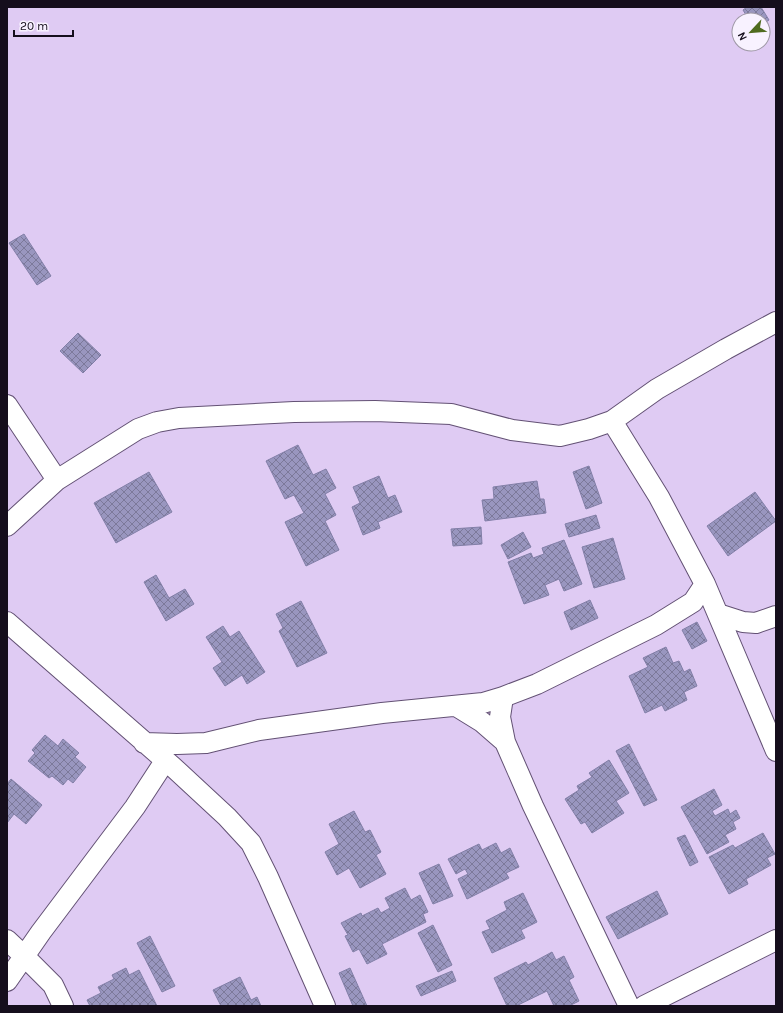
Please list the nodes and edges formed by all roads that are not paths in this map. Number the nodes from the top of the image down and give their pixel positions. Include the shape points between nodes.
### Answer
1 (776, 322) edge
2 (7, 405) edge
3 (612, 421) junction
4 (57, 480) junction
5 (7, 526) edge
6 (705, 584) junction
7 (718, 614) junction
8 (776, 616) edge
9 (7, 622) edge
10 (503, 697) junction
11 (456, 706) junction
12 (505, 742) junction
13 (144, 743) junction
14 (206, 743) junction
15 (776, 752) edge
16 (169, 764) junction
17 (7, 940) edge
18 (776, 940) edge
19 (24, 956) junction
20 (7, 980) edge
21 (63, 1006) edge
22 (325, 1006) edge
23 (629, 1006) edge
24 (644, 1006) edge

1 - 3 street via 657,389
2 - 4 street
3 - 4 street via 560,436 512,430 451,414 360,411 179,418 138,429
3 - 6 street via 659,497
4 - 5 street
6 - 7 street
6 - 10 street via 693,602 656,625 538,684
7 - 8 street via 743,622 756,623
7 - 15 street
9 - 13 street
10 - 11 street via 483,703
10 - 12 street via 500,717
11 - 12 street via 482,722
11 - 14 street via 382,713 259,730
12 - 23 street
13 - 14 street
13 - 16 street
14 - 16 street
16 - 19 street
16 - 22 street via 227,817 251,843
17 - 19 street
18 - 24 street
19 - 20 street
19 - 21 street via 53,985

